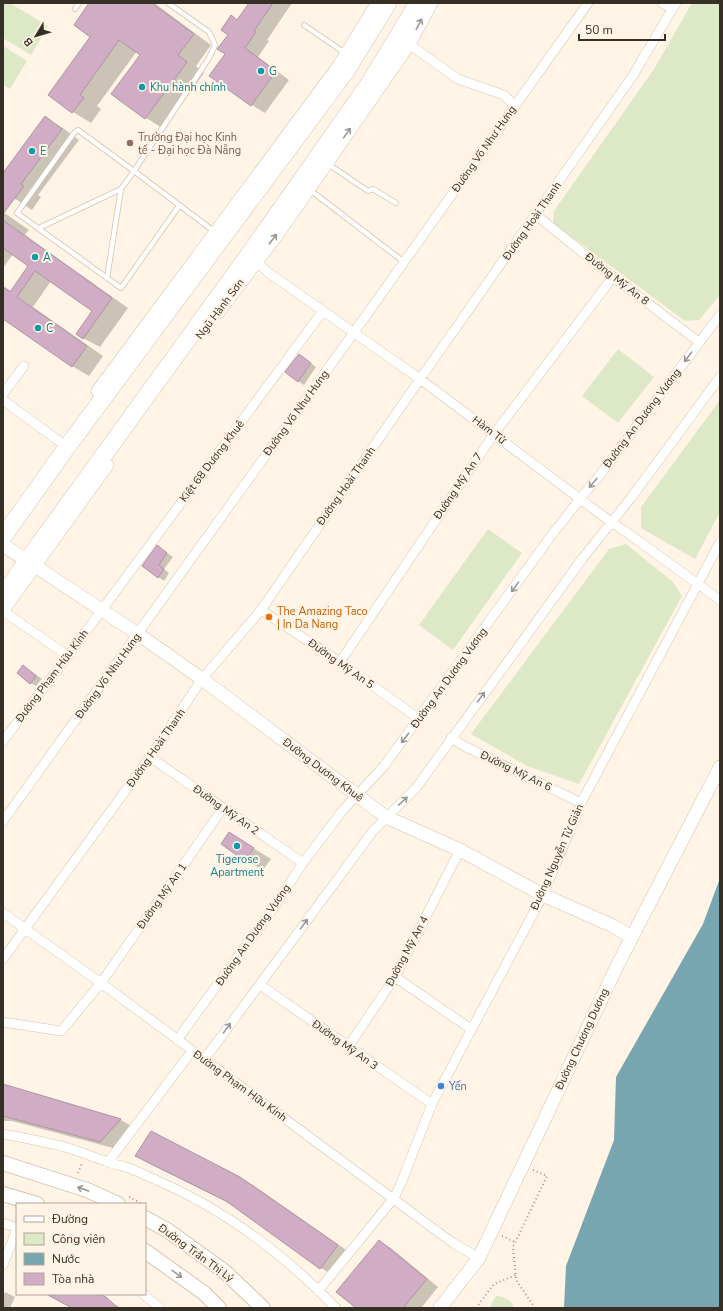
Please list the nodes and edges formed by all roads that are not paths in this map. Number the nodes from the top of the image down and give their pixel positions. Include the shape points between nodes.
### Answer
1 (79, 3) edge
2 (168, 3) edge
3 (378, 3) edge
4 (388, 3) edge
5 (418, 3) edge
6 (431, 3) edge
7 (588, 3) edge
8 (662, 3) edge
9 (674, 6) edge
10 (75, 10) dead end
11 (304, 25) dead end
12 (409, 44) junction
13 (346, 54) junction
14 (515, 106) junction
15 (327, 163) junction
16 (134, 171) junction
17 (121, 189) junction
18 (308, 189) junction
19 (396, 203) dead end
20 (179, 206) junction
21 (536, 215) junction
22 (39, 228) junction
23 (219, 234) junction
24 (252, 259) junction
25 (404, 262) junction
26 (613, 277) junction
27 (107, 278) junction
28 (323, 311) junction
29 (720, 315) edge
30 (354, 332) junction
31 (699, 342) junction
32 (24, 366) dead end
33 (720, 377) edge
34 (420, 379) junction
35 (3, 394) edge
36 (3, 400) edge
37 (494, 434) junction
38 (64, 445) junction
39 (580, 499) junction
40 (9, 522) edge
41 (611, 522) junction
42 (3, 537) edge
43 (720, 542) edge
44 (3, 545) edge
45 (31, 563) junction
46 (698, 584) junction
47 (3, 596) edge
48 (720, 600) edge
49 (3, 610) edge
50 (101, 610) junction
51 (261, 610) junction
52 (138, 634) junction
53 (68, 656) junction
54 (340, 662) junction
55 (202, 679) junction
56 (419, 719) junction
57 (451, 738) junction
58 (3, 742) edge
59 (150, 757) junction
60 (720, 767) edge
61 (356, 795) junction
62 (581, 803) junction
63 (223, 808) junction
64 (386, 817) junction
65 (3, 821) edge
66 (460, 850) junction
67 (303, 863) junction
68 (543, 895) junction
69 (3, 913) edge
70 (25, 929) junction
71 (632, 937) junction
72 (3, 959) edge
73 (395, 976) junction
74 (100, 983) junction
75 (260, 985) junction
76 (3, 1022) edge
77 (471, 1029) junction
78 (177, 1040) junction
79 (348, 1047) junction
80 (192, 1051) junction
81 (204, 1060) junction
82 (432, 1104) junction
83 (3, 1134) edge
84 (3, 1162) edge
85 (108, 1162) junction
86 (3, 1194) edge
87 (394, 1198) junction
88 (34, 1203) edge
89 (116, 1203) edge
90 (146, 1219) edge
91 (3, 1223) edge
92 (16, 1228) edge
93 (16, 1231) edge
94 (146, 1252) edge
95 (479, 1258) junction
96 (3, 1265) edge
97 (318, 1291) junction
98 (143, 1295) edge
99 (160, 1308) edge
100 (220, 1308) edge
101 (263, 1308) edge
102 (336, 1308) edge
103 (440, 1308) edge

1 - 10 lane
2 - 16 lane via 209,32 215,45
3 - 13 main road
4 - 23 highway via 346,71
5 - 24 highway, Ngũ Hành Sơn via 369,84
12 -> 6 main road, Ngũ Hành Sơn
7 - 14 street, Đường Võ Như Hưng
8 - 9 street
9 - 21 street, Đường Hoài Thanh via 632,77
11 - 13 lane
12 - 14 street via 458,78 504,95
15 -> 12 main road, Ngũ Hành Sơn
13 - 23 main road
14 - 25 street, Đường Võ Như Hưng
15 - 18 main road, Ngũ Hành Sơn
15 - 19 lane via 368,191 373,190
16 - 17 lane
16 - 20 lane
16 - 22 lane via 76,130 17,213
17 - 22 lane
17 - 27 lane
24 -> 18 main road, Ngũ Hành Sơn via 276,236
18 - 25 lane
20 - 23 lane
20 - 27 lane via 122,288
21 - 26 street, Đường Mỹ An 8
21 - 34 street, Đường Hoài Thanh
22 - 27 lane
23 - 38 highway
24 - 28 street, Hàm Tử
24 - 45 highway, Ngũ Hành Sơn
25 - 30 street, Đường Võ Như Hưng
26 - 31 street, Đường Mỹ An 8
26 - 37 street, Đường Mỹ An 7
28 - 30 street, Hàm Tử
28 - 50 street, Kiệt 68 Dương Khuê
29 - 31 street, Đường An Dương Vương
30 - 34 street, Hàm Tử
30 - 52 street, Đường Võ Như Hưng
31 -> 39 street, Đường An Dương Vương
32 - 35 street
33 - 41 street
34 - 37 street, Hàm Tử
34 - 51 street, Đường Hoài Thanh
36 - 38 street
37 - 39 street, Hàm Tử
37 - 54 street, Đường Mỹ An 7
38 - 40 highway
39 - 41 street, Hàm Tử
39 -> 56 street, Đường An Dương Vương
40 - 42 highway
41 - 46 street, Hàm Tử
57 -> 41 street
43 - 46 street, Đường Nguyễn Tử Giản
44 - 45 main road, Đường Dương Khuê
45 - 47 highway, Ngũ Hành Sơn
45 - 49 main road, Ngũ Hành Sơn
45 - 50 main road, Đường Dương Khuê
46 - 48 street, Hàm Tử
46 - 62 street, Đường Nguyễn Tử Giản
49 - 53 street
50 - 52 main road, Đường Dương Khuê
50 - 53 street, Đường Phạm Hữu Kính
51 - 54 street, Đường Mỹ An 5
51 - 55 street, Đường Hoài Thanh
52 - 55 main road, Đường Dương Khuê
52 - 65 street, Đường Võ Như Hưng
53 - 58 street, Đường Phạm Hữu Kính
54 - 56 street, Đường Mỹ An 5
55 - 59 street, Đường Hoài Thanh
55 - 61 main road, Đường Dương Khuê
56 -> 61 street, Đường An Dương Vương via 384,766
57 - 62 street, Đường Mỹ An 6
64 -> 57 street via 416,788
59 - 63 street, Đường Mỹ An 2
59 - 70 street, Đường Hoài Thanh
60 - 71 main road, Đường Chương Dương
61 - 64 main road, Đường Dương Khuê
61 - 67 street, Đường An Dương Vương
62 - 68 street, Đường Nguyễn Tử Giản
63 - 67 street, Đường Mỹ An 2
63 - 74 street, Đường Mỹ An 1
64 - 66 main road, Đường Dương Khuê
75 -> 64 street
66 - 68 main road, Đường Dương Khuê
66 - 73 street, Đường Mỹ An 4
67 - 78 street, Đường An Dương Vương via 272,910
68 - 71 main road, Đường Dương Khuê
68 - 77 street, Đường Nguyễn Tử Giản
69 - 70 street, Đường Phạm Hữu Kính
70 - 72 street, Đường Hoài Thanh
70 - 74 street, Đường Phạm Hữu Kính
71 - 95 main road, Đường Chương Dương
73 - 77 street
73 - 79 street, Đường Mỹ An 4
74 - 76 street, Đường Mỹ An 1 via 61,1031
74 - 78 street, Đường Phạm Hữu Kính
75 - 79 street, Đường Mỹ An 3
81 -> 75 street
77 - 82 street, Đường Nguyễn Tử Giản
78 - 80 street, Đường Phạm Hữu Kính
79 - 82 street, Đường Mỹ An 3
80 - 81 street, Đường Phạm Hữu Kính
80 - 85 street
81 - 87 street, Đường Phạm Hữu Kính
82 - 87 street, Đường Nguyễn Tử Giản
83 - 85 street via 68,1148
89 -> 84 main road via 87,1190
85 - 97 street via 168,1185 216,1211 276,1253
86 - 88 main road
87 - 95 street, Đường Phạm Hữu Kính
87 - 97 street, Đường Nguyễn Tử Giản
90 - 101 main road, Đường Trần Thị Lý via 167,1230 224,1271
91 - 92 street
93 - 96 street
94 -> 100 main road via 204,1293
95 - 103 main road, Đường Chương Dương
97 - 102 street
98 - 99 street

